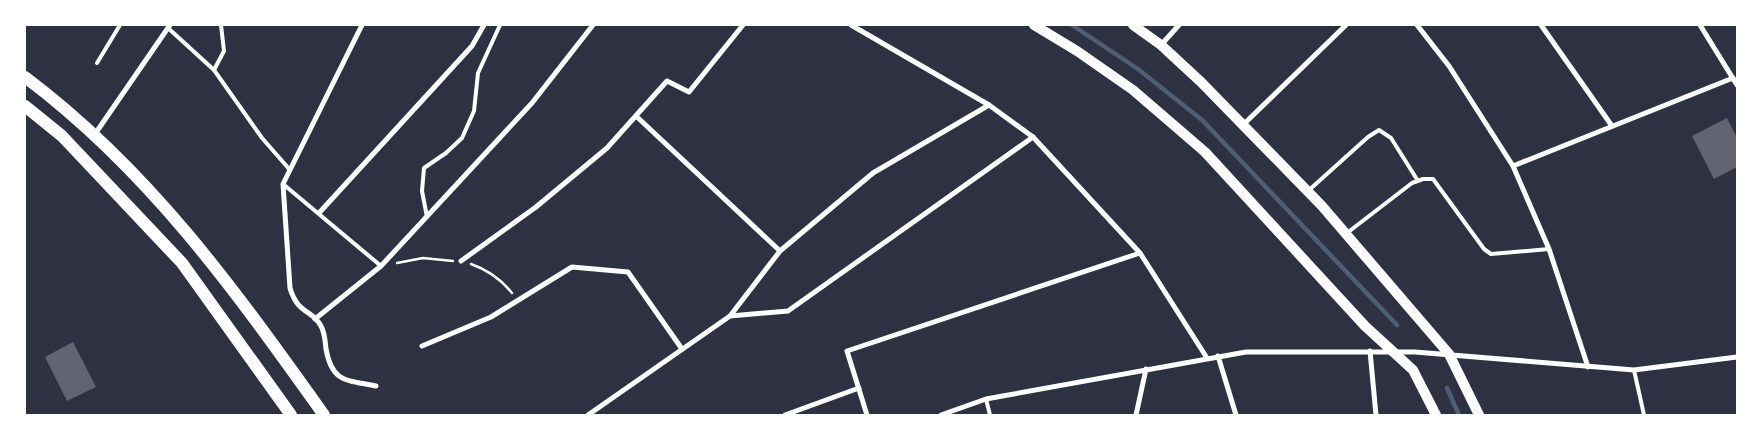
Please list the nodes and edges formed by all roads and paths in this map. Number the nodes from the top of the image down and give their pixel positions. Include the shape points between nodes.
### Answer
1 (120, 25) edge
2 (222, 25) edge
3 (362, 25) edge
4 (484, 25) edge
5 (500, 25) edge
6 (593, 25) edge
7 (743, 25) edge
8 (852, 25) edge
9 (1034, 25) edge
10 (1133, 25) edge
11 (1179, 25) edge
12 (1346, 25) edge
13 (1417, 25) edge
14 (1541, 25) edge
15 (1700, 25) edge
16 (169, 26) edge
17 (1161, 44) junction
18 (97, 64) dead end
19 (214, 70) junction
20 (25, 77) edge
21 (1733, 78) junction
22 (1737, 85) edge
23 (989, 104) junction
24 (25, 106) edge
25 (636, 116) junction
26 (1244, 124) junction
27 (1612, 126) junction
28 (95, 135) junction
29 (1033, 137) junction
30 (1513, 166) junction
31 (290, 170) junction
32 (1418, 181) junction
33 (283, 184) junction
34 (1308, 191) junction
35 (318, 213) junction
36 (427, 217) junction
37 (1346, 234) junction
38 (1549, 249) junction
39 (780, 251) junction
40 (1140, 253) junction
41 (461, 261) dead end
42 (381, 266) junction
43 (730, 316) junction
44 (315, 319) junction
45 (422, 346) dead end
46 (682, 349) junction
47 (1370, 351) junction
48 (1393, 351) junction
49 (1449, 354) junction
50 (1218, 356) junction
51 (1737, 357) edge
52 (1207, 358) junction
53 (1588, 367) junction
54 (1146, 369) junction
55 (1634, 370) junction
56 (376, 386) dead end
57 (859, 388) junction
58 (986, 399) junction
59 (291, 415) edge
60 (324, 415) edge
61 (588, 415) edge
62 (785, 415) edge
63 (867, 415) edge
64 (941, 415) edge
65 (990, 415) edge
66 (1136, 415) edge
67 (1236, 415) edge
68 (1376, 415) edge
69 (1436, 415) edge
70 (1479, 415) edge
71 (1644, 415) edge

1 - 18 lane
2 - 19 lane via 224,51
3 - 31 street
4 - 35 street via 472,46
5 - 36 lane via 478,73 474,110 462,138 424,168 422,191
6 - 36 street via 532,103
7 - 25 street via 689,92 667,81
8 - 23 street
9 - 48 main road via 1105,70 1185,133
10 - 17 main road
11 - 17 street
12 - 26 street
13 - 30 street via 1448,66
14 - 27 street
15 - 21 street
16 - 19 lane
16 - 28 street
17 - 26 main road
19 - 31 lane via 262,138
20 - 28 main road
21 - 22 street
21 - 27 street
23 - 29 street
23 - 39 street via 873,173
24 - 59 main road via 62,136 182,263
25 - 39 street
25 - 41 street via 607,148 558,189
26 - 34 main road
27 - 30 street
28 - 60 main road via 199,245
29 - 40 street
29 - 43 street via 788,311
30 - 38 street
31 - 33 street
32 - 34 lane via 1391,138 1379,130
32 - 37 lane
32 - 38 lane via 1433,179 1491,254
33 - 35 lane
33 - 44 street via 290,288 299,308
34 - 37 main road
35 - 42 lane
36 - 42 street
37 - 49 main road
38 - 53 street
39 - 43 street
40 - 52 street
40 - 57 street via 847,351
42 - 44 street
43 - 46 street
44 - 56 street via 324,333 330,367 335,374
45 - 46 street via 492,317 572,267 628,272
46 - 61 street
47 - 48 street
47 - 50 street via 1246,352
47 - 68 street
48 - 49 street
48 - 69 main road via 1413,370
49 - 53 street
49 - 70 main road
50 - 52 street
50 - 67 street
51 - 55 street
52 - 54 street
53 - 55 street
54 - 58 street
54 - 66 street
55 - 71 lane
57 - 62 street
57 - 63 street
58 - 64 street
58 - 65 lane

